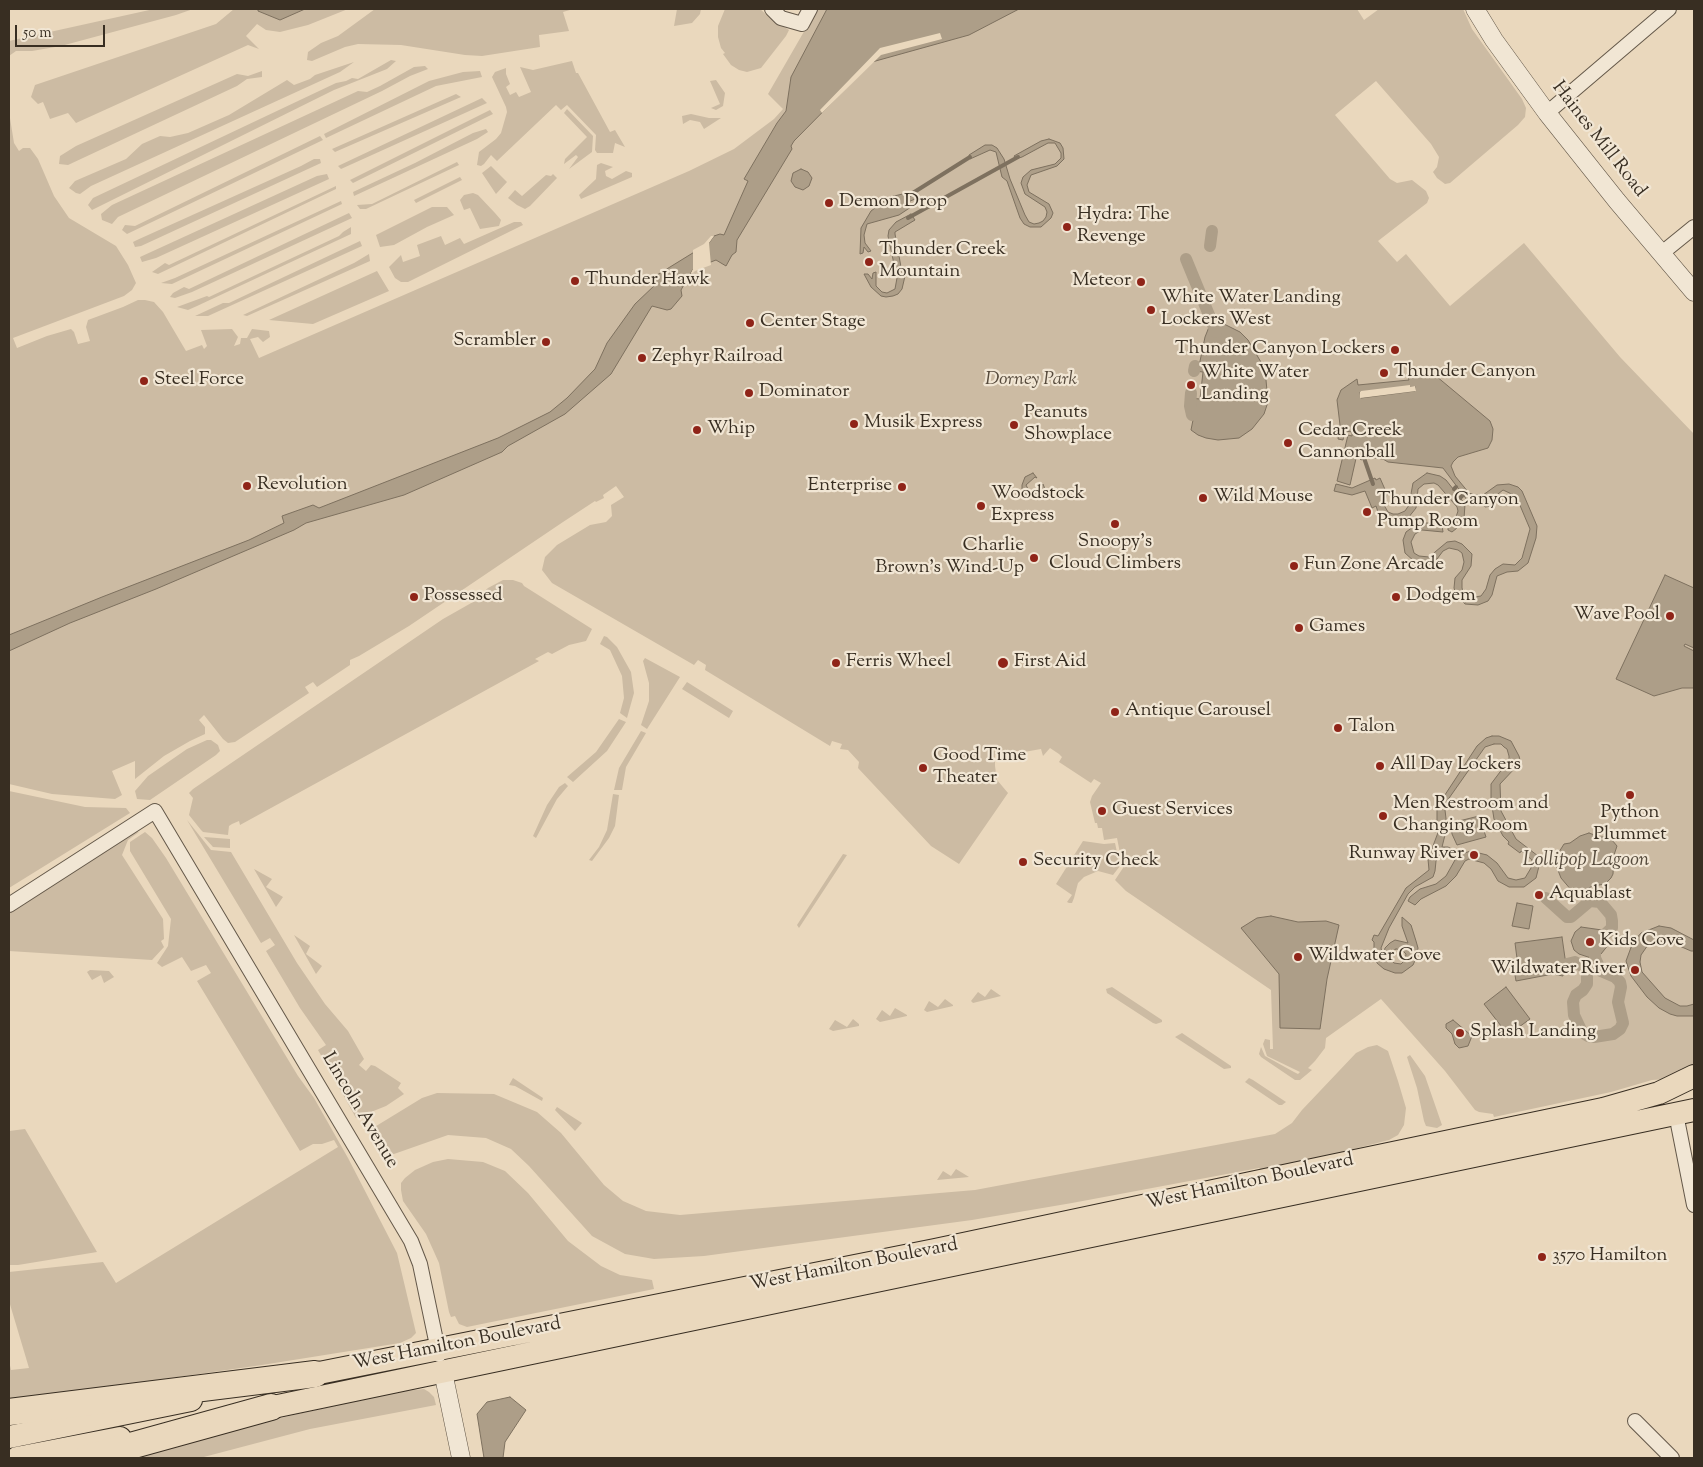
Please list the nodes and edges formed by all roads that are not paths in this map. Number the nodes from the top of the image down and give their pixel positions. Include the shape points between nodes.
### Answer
1 (772, 9) edge
2 (810, 9) edge
3 (1475, 9) edge
4 (1669, 9) edge
5 (1547, 113) junction
6 (1694, 227) edge
7 (1662, 253) junction
8 (1694, 292) edge
9 (9, 905) edge
10 (1694, 1076) edge
11 (1685, 1112) edge
12 (1694, 1205) edge
13 (438, 1349) junction
14 (443, 1372) junction
15 (316, 1374) junction
16 (271, 1407) junction
17 (9, 1412) edge
18 (1635, 1421) dead end
19 (9, 1437) edge
20 (17, 1458) edge
21 (87, 1458) edge
22 (460, 1458) edge
23 (1672, 1458) edge

1 - 2 street via 781,18 802,24
3 - 5 street, Haines Mill Road
4 - 5 street
5 - 7 street, Haines Mill Road
6 - 7 street
7 - 8 street, Haines Mill Road
9 - 13 street, Lincoln Avenue via 155,812 411,1241 420,1264
10 - 13 main road, West Hamilton Boulevard via 1659,1093 1603,1109 935,1250
11 - 12 street
11 - 14 main road, West Hamilton Boulevard
13 - 14 street, Lincoln Avenue
13 - 15 main road, West Hamilton Boulevard
14 - 16 main road, West Hamilton Boulevard
14 - 22 street, Lincoln Avenue
15 - 17 highway
15 - 19 main road, West Hamilton Boulevard
16 - 20 main road, West Hamilton Boulevard
16 - 21 highway
18 - 23 street

